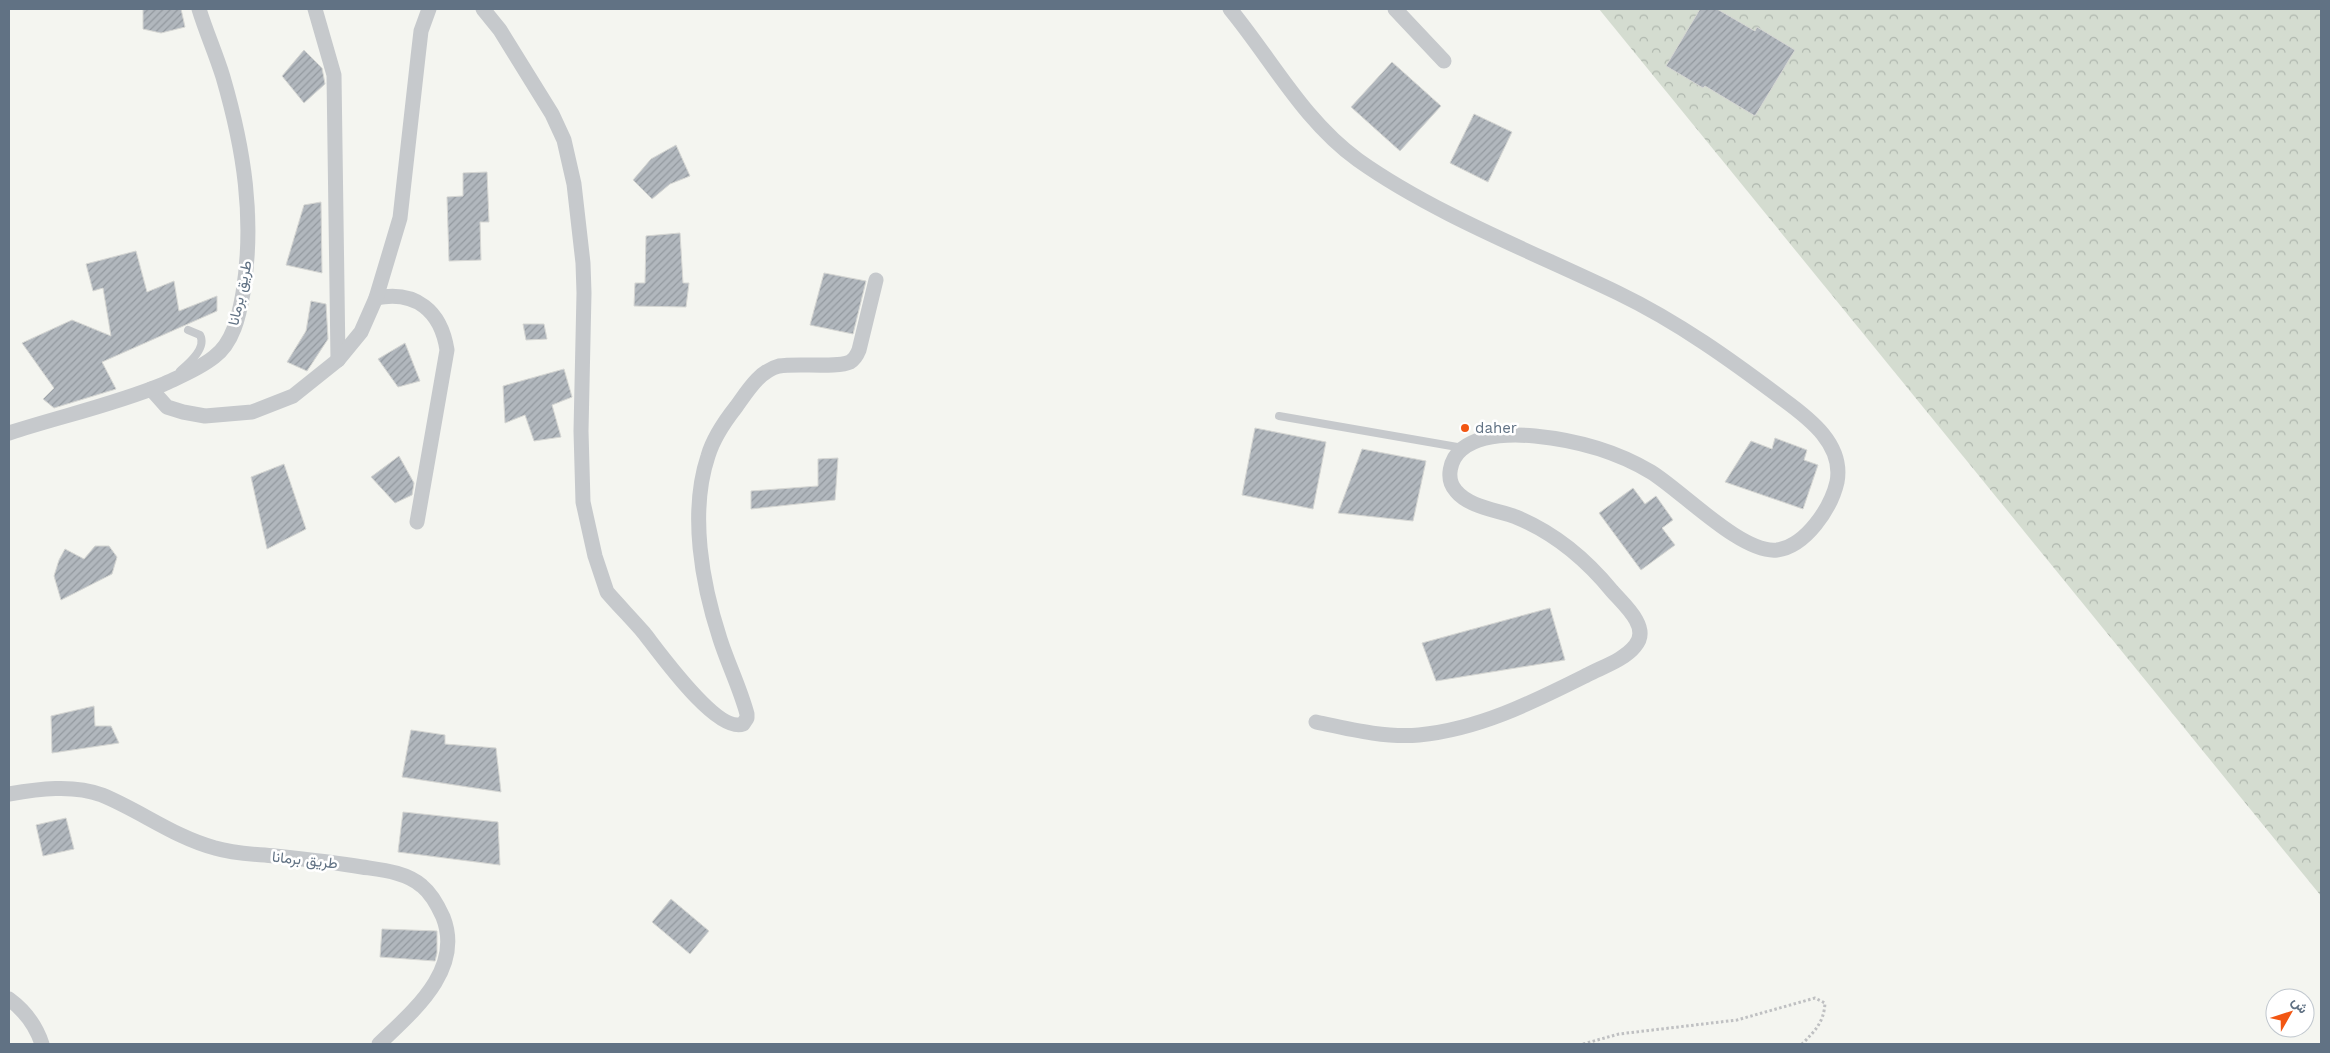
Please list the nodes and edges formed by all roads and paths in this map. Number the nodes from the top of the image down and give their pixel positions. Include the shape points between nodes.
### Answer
1 (199, 9) edge
2 (315, 9) edge
3 (429, 9) edge
4 (483, 9) edge
5 (1230, 9) edge
6 (1396, 9) edge
7 (1444, 61) dead end
8 (876, 280) dead end
9 (376, 298) junction
10 (188, 330) dead end
11 (338, 360) junction
12 (151, 389) junction
13 (1279, 416) dead end
14 (9, 433) edge
15 (1463, 448) junction
16 (417, 522) dead end
17 (1316, 722) dead end
18 (9, 794) edge
19 (9, 999) edge
20 (42, 1044) edge
21 (379, 1044) edge
22 (1582, 1044) edge
23 (1802, 1044) edge

1 - 12 street, طريق برمانا via 223,77 243,162 249,204 248,261 239,314 226,345 205,363
2 - 11 street via 334,75
3 - 9 street via 421,31 400,218
4 - 8 street via 500,30 552,114 564,140 574,184 584,292 582,473 584,502 601,578 608,592 692,692 710,710 733,725 743,724 747,714 718,633 704,579 700,545 701,488 708,456 731,413 768,370 795,365 848,363 854,359 860,350
5 - 15 street via 1294,96 1324,131 1357,159 1428,202 1621,294 1678,326 1745,370 1803,414 1833,450 1838,466 1833,494 1810,530 1801,539 1776,550 1756,548 1730,532 1648,470 1574,441 1504,436 1488,438
6 - 7 street
9 - 11 street via 360,332
9 - 16 street via 404,296 417,301 428,309 445,336 447,350
10 - 12 lane via 202,338 196,355 179,372
11 - 12 street via 293,396 252,412 205,416 183,412 167,407
12 - 14 street, طريق برمانا via 125,400
13 - 15 lane
15 - 17 street via 1457,454 1450,473 1451,485 1456,492 1477,504 1534,526 1568,546 1600,576 1631,613 1640,630 1638,643 1623,656 1531,702 1489,720 1447,731 1404,735 1346,729
18 - 21 street, طريق برمانا via 78,789 101,794 189,840 215,848 382,870 405,876 422,886 435,900 446,926 446,956 440,974 424,999
19 - 20 street via 29,1018
22 - 23 path via 1619,1034 1737,1020 1815,998 1825,1003 1824,1016 1820,1027

